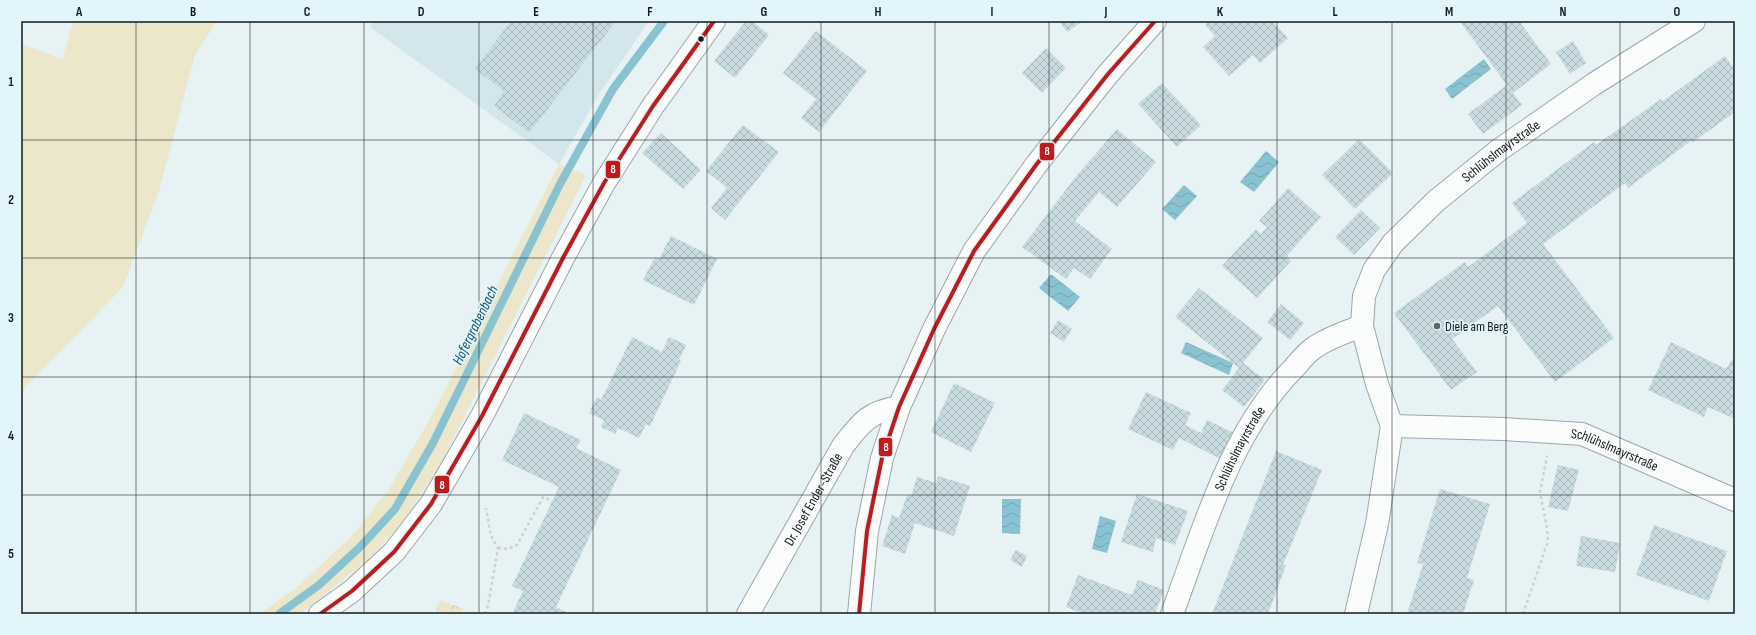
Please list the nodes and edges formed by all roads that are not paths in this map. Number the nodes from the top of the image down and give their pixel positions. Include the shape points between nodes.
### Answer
1 (714, 21) edge
2 (1155, 21) edge
3 (1694, 21) edge
4 (1362, 326) junction
5 (899, 407) junction
6 (1392, 426) junction
7 (1735, 500) edge
8 (320, 614) edge
9 (748, 614) edge
10 (859, 614) edge
11 (1172, 614) edge
12 (1356, 614) edge

1 - 8 street via 604,183 482,416 431,504 394,552 352,591
2 - 5 street via 1108,74 1036,164 974,251 934,329
3 - 4 street, Schlühslmayrstraße via 1499,150 1436,201 1393,243 1374,270 1364,296
4 - 6 street, Schlühslmayrstraße via 1377,384
4 - 11 street, Schlühslmayrstraße via 1333,337 1314,348 1279,383 1224,475
5 - 9 street, Dr. Josef Ender-Straße via 881,410 862,422 843,446
5 - 10 street via 882,458 867,531
6 - 7 street, Schlühslmayrstraße via 1582,434
6 - 12 street, Schlühslmayrstraße via 1377,524

